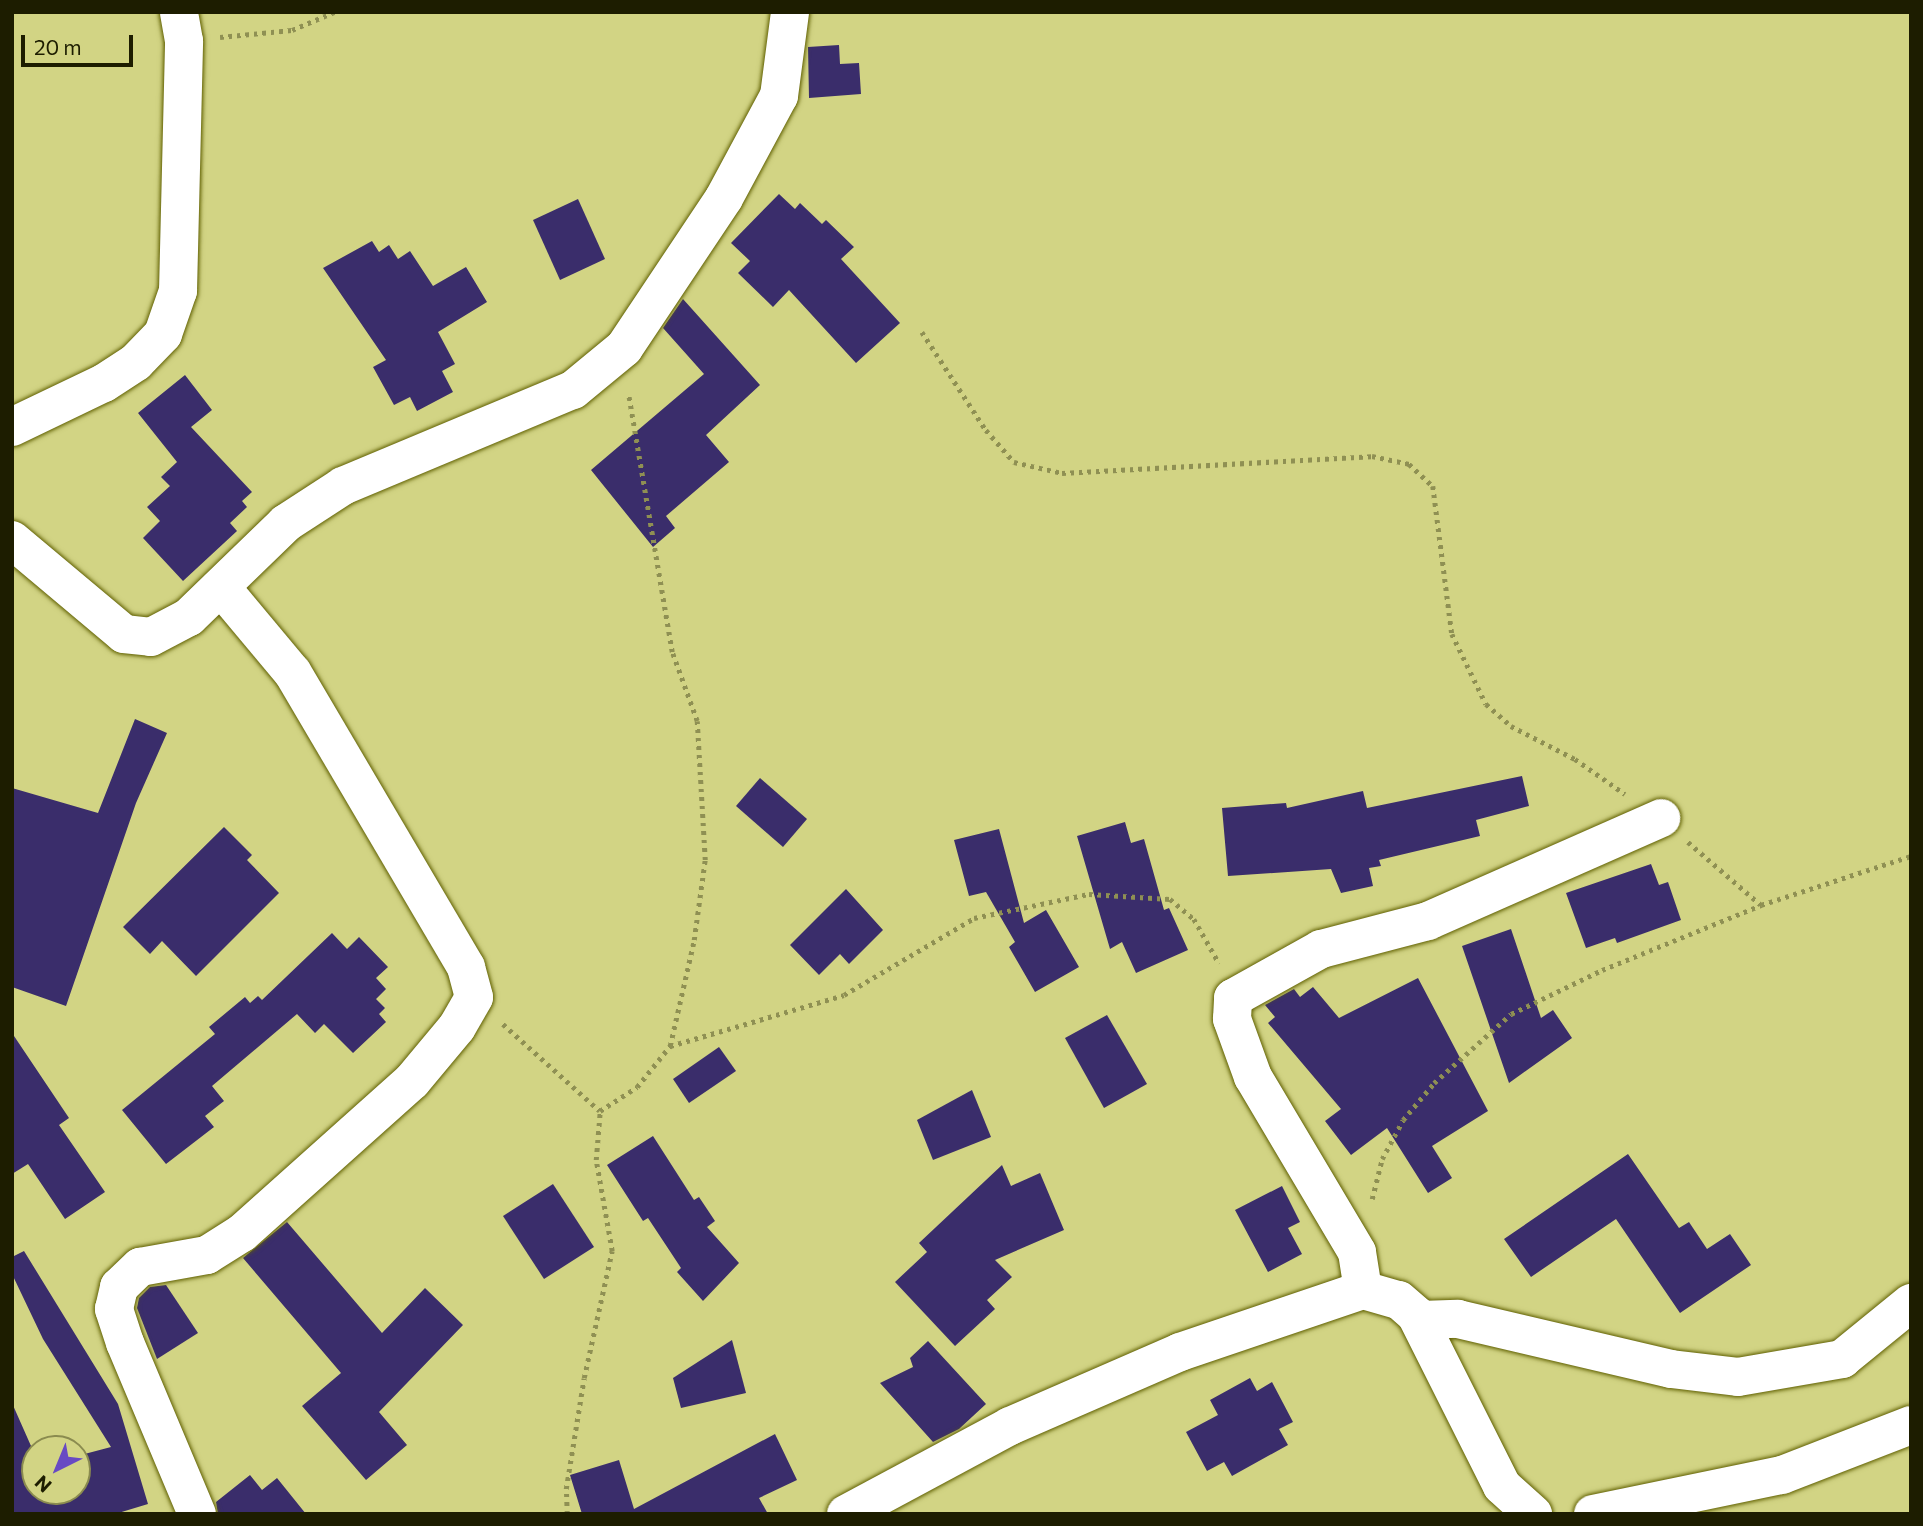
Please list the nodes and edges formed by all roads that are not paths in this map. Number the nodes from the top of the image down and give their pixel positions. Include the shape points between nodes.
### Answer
1 (790, 12) edge
2 (181, 27) edge
3 (12, 426) edge
4 (12, 540) edge
5 (221, 587) junction
6 (1661, 818) road end
7 (1363, 1290) junction
8 (1911, 1303) edge
9 (1419, 1320) junction
10 (1911, 1425) edge
11 (197, 1514) edge
12 (846, 1514) edge
13 (1533, 1514) edge
14 (1593, 1514) edge

1 - 5 street via 779,96 724,198 624,348 573,390 343,485 286,523
2 - 3 street via 178,292 163,334 136,362 104,383
4 - 5 street via 124,634 151,637 189,617
5 - 11 street via 292,672 466,967 474,997 457,1027 412,1081 253,1224 207,1255 140,1266 119,1287 114,1309 125,1343
6 - 7 street via 1428,921 1321,949 1236,995 1230,1005 1231,1019 1253,1077 1357,1252
7 - 9 street via 1399,1300
7 - 12 street via 1155,1363 1010,1426
8 - 9 street via 1842,1359 1738,1377 1671,1369 1458,1319
9 - 13 street via 1502,1486
10 - 14 street via 1782,1475

